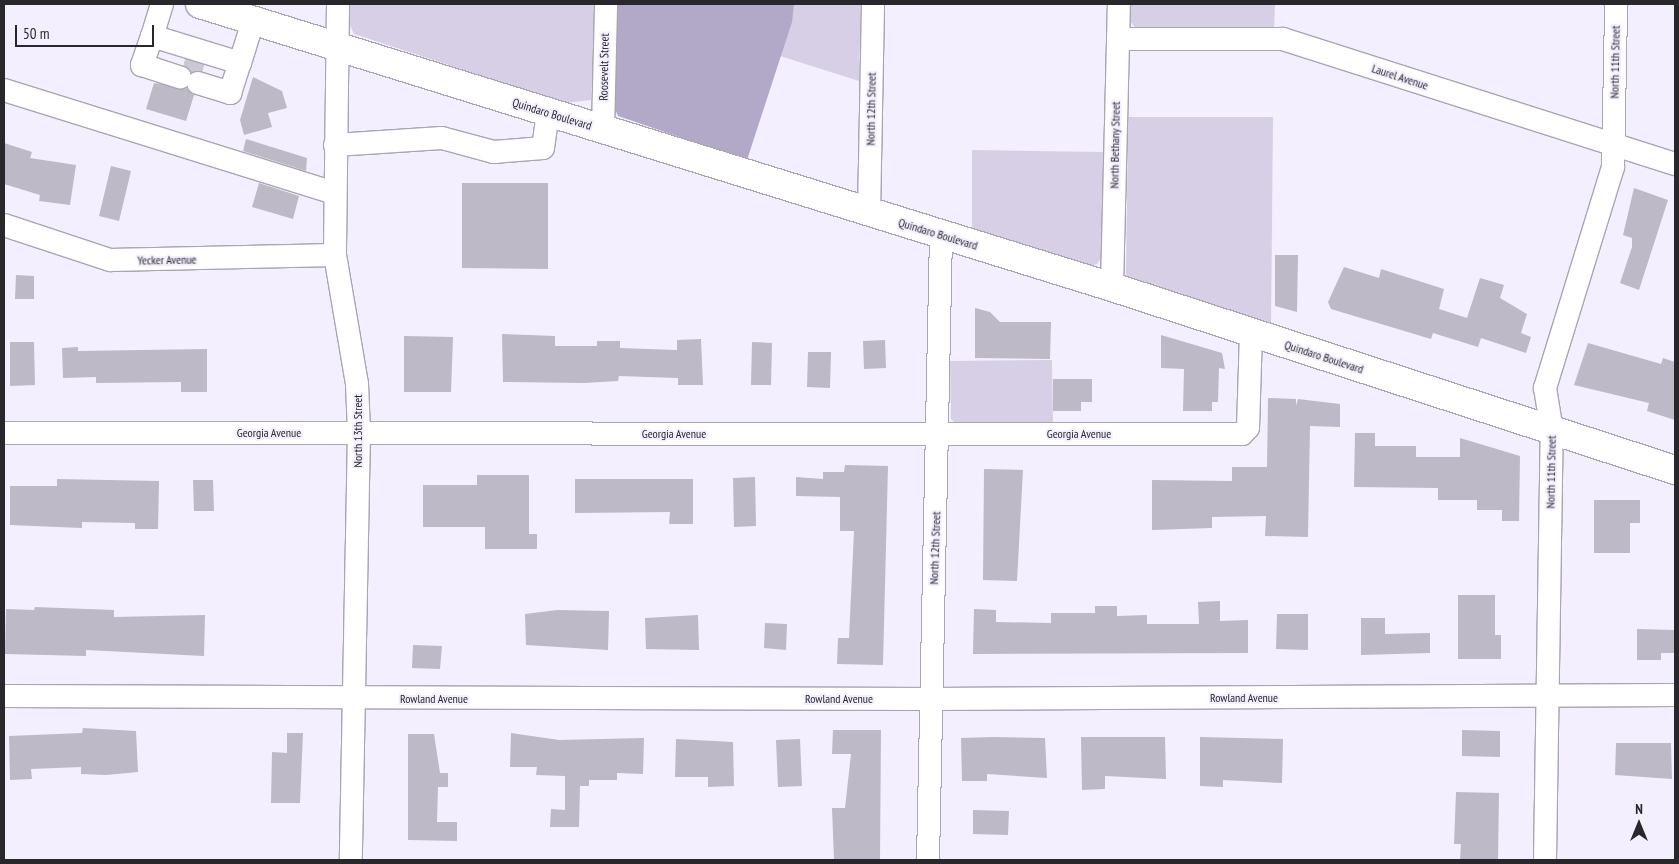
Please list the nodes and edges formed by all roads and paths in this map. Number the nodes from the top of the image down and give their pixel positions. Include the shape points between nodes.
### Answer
1 (162, 4) edge
2 (204, 4) edge
3 (338, 4) edge
4 (606, 4) edge
5 (873, 4) edge
6 (1118, 4) edge
7 (1616, 4) edge
8 (253, 21) junction
9 (1118, 39) junction
10 (149, 43) junction
11 (337, 47) junction
12 (238, 71) junction
13 (4, 90) edge
14 (548, 113) junction
15 (603, 130) junction
16 (335, 145) junction
17 (1614, 145) junction
18 (1675, 164) edge
19 (334, 193) junction
20 (869, 214) junction
21 (4, 225) edge
22 (942, 235) junction
23 (335, 256) junction
24 (1112, 287) junction
25 (1251, 334) junction
26 (1552, 431) junction
27 (359, 432) junction
28 (4, 433) edge
29 (938, 434) junction
30 (1675, 470) edge
31 (1675, 695) edge
32 (4, 696) edge
33 (1545, 697) junction
34 (353, 699) junction
35 (931, 699) junction
36 (351, 860) edge
37 (928, 860) edge
38 (1544, 860) edge

1 - 10 street
2 - 8 main road, Quindaro Boulevard
3 - 11 street, North 13th Street
4 - 15 street, Roosevelt Street
5 - 20 street, North 12th Street
6 - 9 street, North Bethany Street
7 - 17 street, North 11th Street
8 - 11 main road, Quindaro Boulevard
8 - 12 street
9 - 17 street, Laurel Avenue via 1283,39
9 - 24 street, North Bethany Street
10 - 12 street
10 - 12 street via 191,73 230,93
11 - 14 main road, Quindaro Boulevard
11 - 16 street, North 13th Street
13 - 19 street
14 - 15 main road, Quindaro Boulevard
14 - 16 street via 543,148 494,152 442,138
15 - 20 main road, Quindaro Boulevard
16 - 19 street, North 13th Street
17 - 18 street, Laurel Avenue
17 - 26 street, North 11th Street via 1613,167 1546,388
19 - 23 street, North 13th Street
20 - 22 main road, Quindaro Boulevard
21 - 23 street, Yecker Avenue via 110,260
22 - 24 main road, Quindaro Boulevard
22 - 29 street, North 12th Street
23 - 27 street, North 13th Street via 357,384
24 - 25 main road, Quindaro Boulevard
25 - 26 main road, Quindaro Boulevard
25 - 29 street, Georgia Avenue via 1248,428 1242,434
26 - 30 main road, Quindaro Boulevard
26 - 33 street, North 11th Street
27 - 28 street, Georgia Avenue
27 - 29 street, Georgia Avenue
27 - 34 street, North 13th Street
29 - 35 street, North 12th Street
31 - 33 street, Rowland Avenue
32 - 34 street, Rowland Avenue
33 - 35 street, Rowland Avenue
33 - 38 street, North 11th Street
34 - 35 street, Rowland Avenue
34 - 36 street, North 13th Street
35 - 37 street, North 12th Street

